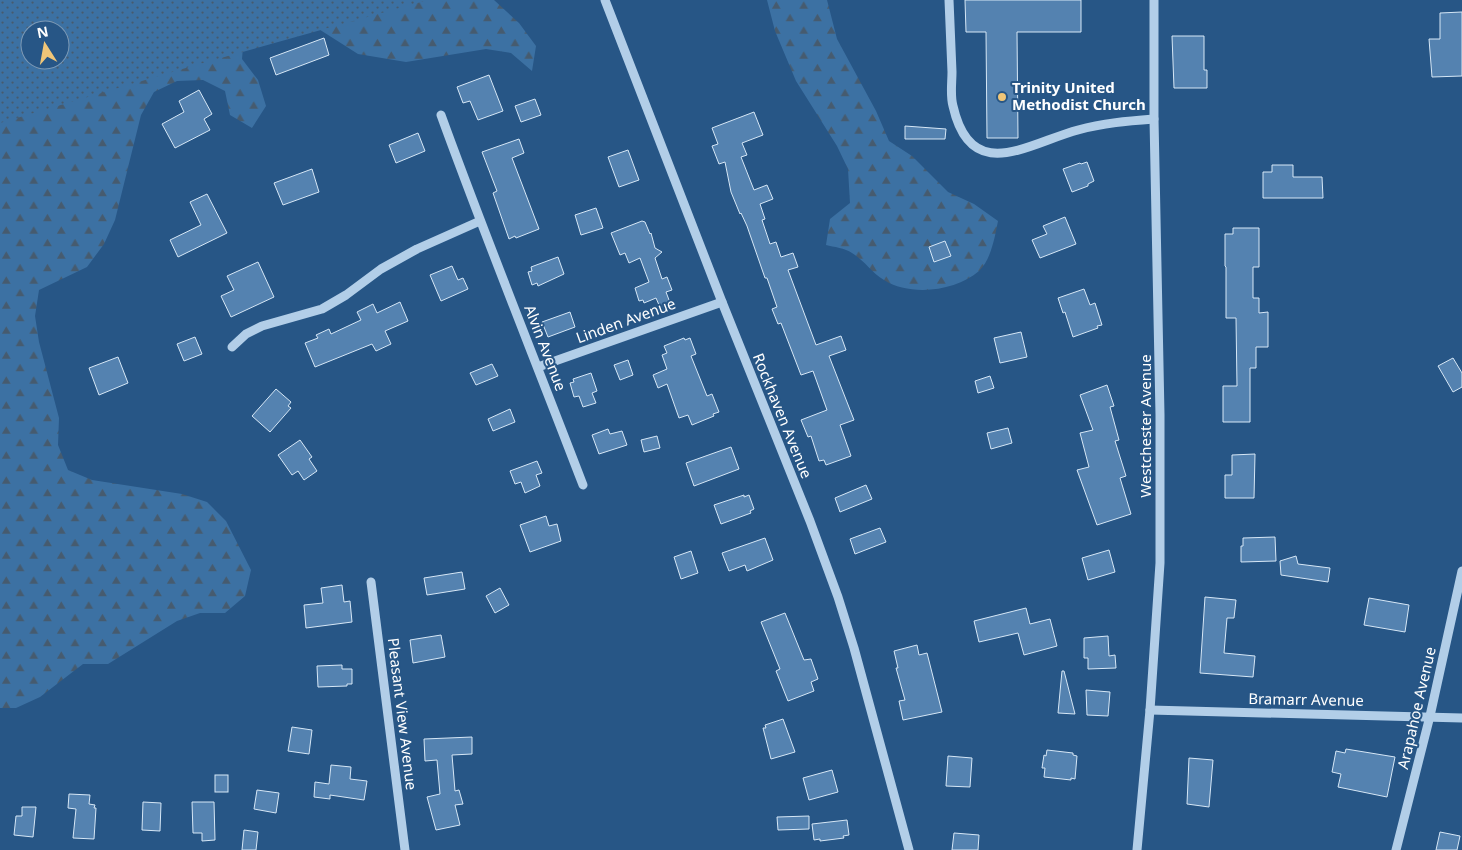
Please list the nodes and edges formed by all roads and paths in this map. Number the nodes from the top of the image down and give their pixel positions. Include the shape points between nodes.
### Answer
1 (605, 0) edge
2 (949, 0) edge
3 (1154, 0) edge
4 (441, 115) dead end
5 (1154, 119) junction
6 (480, 221) junction
7 (722, 302) junction
8 (232, 347) dead end
9 (538, 367) junction
10 (583, 486) dead end
11 (1462, 571) edge
12 (371, 582) dead end
13 (1150, 710) junction
14 (1430, 716) junction
15 (1462, 718) edge
16 (405, 850) edge
17 (908, 850) edge
18 (1136, 850) edge
19 (1396, 850) edge

1 - 7 street, Rockhaven Avenue
2 - 5 street via 952,106 961,129 980,150 1010,153 1080,129
3 - 5 street, Westchester Avenue
4 - 6 street, Alvin Avenue
5 - 13 street, Westchester Avenue via 1160,554
6 - 8 street via 417,249 322,309 262,326 246,334
6 - 9 street, Alvin Avenue
7 - 9 street, Linden Avenue
7 - 17 street, Rockhaven Avenue via 838,597
9 - 10 street, Alvin Avenue
11 - 14 street, Arapahoe Avenue
12 - 16 street, Pleasant View Avenue
13 - 14 street, Bramarr Avenue
13 - 18 street, Westchester Avenue
14 - 15 street, Bramarr Avenue
14 - 19 street, Arapahoe Avenue

